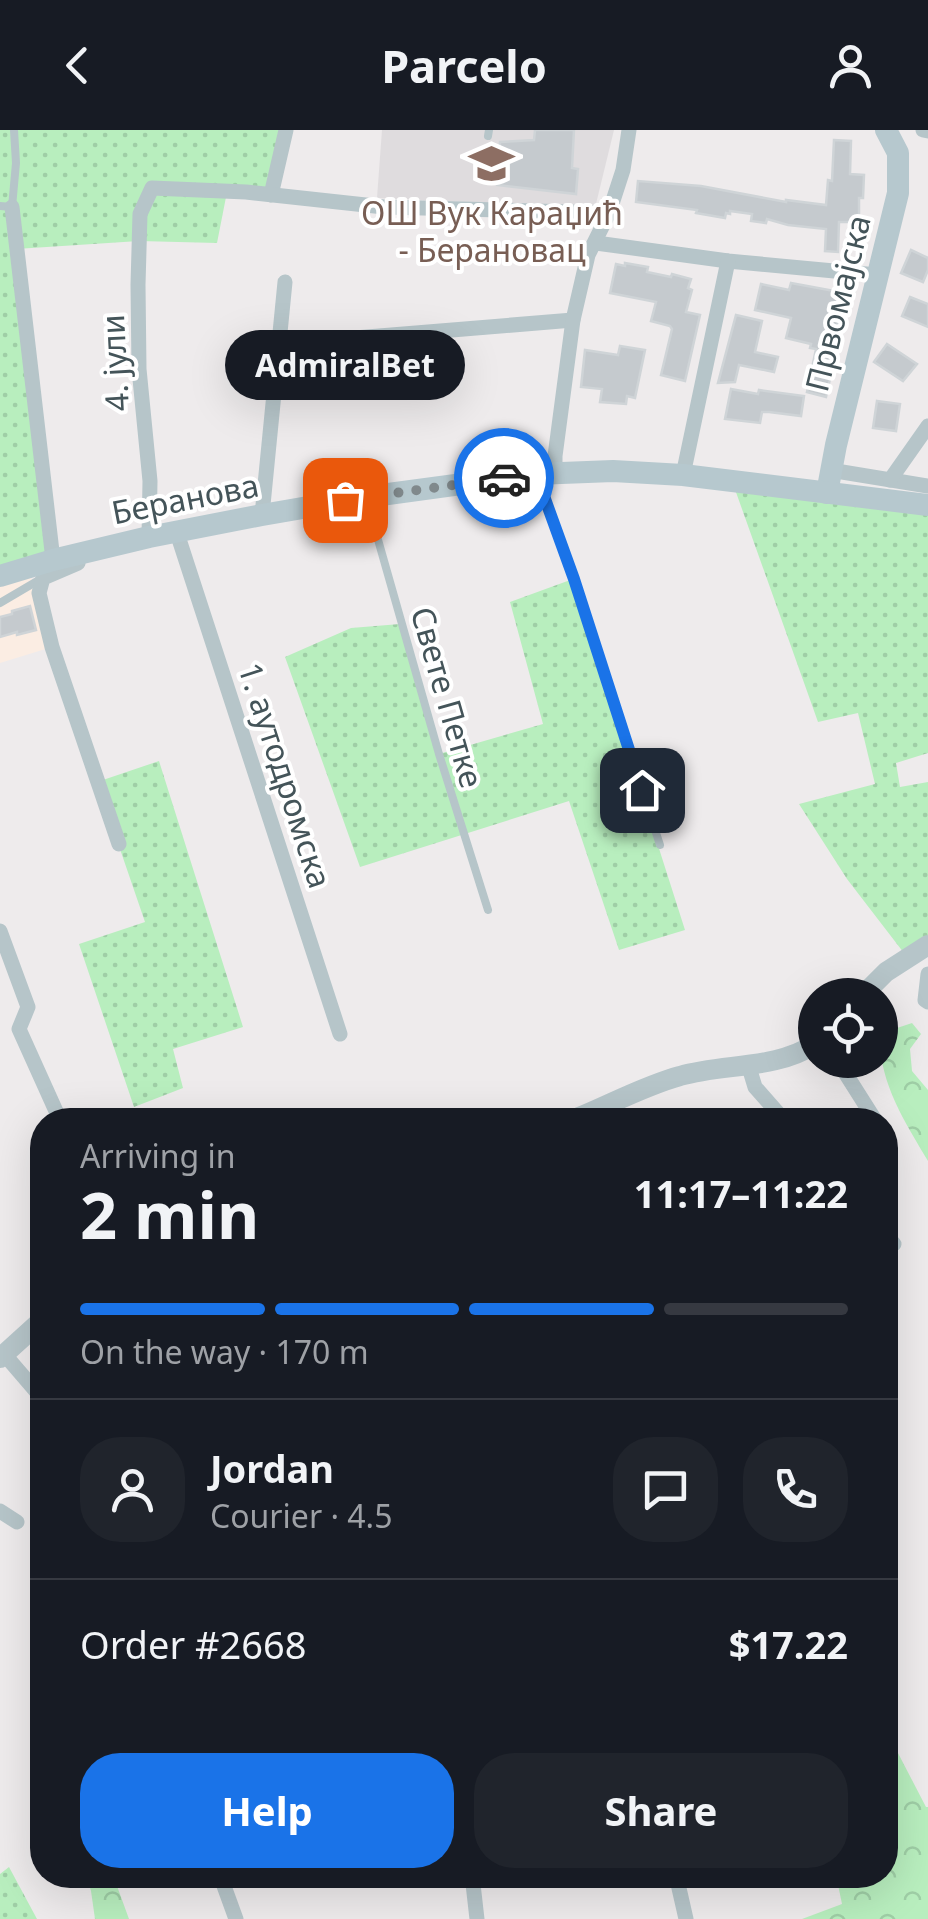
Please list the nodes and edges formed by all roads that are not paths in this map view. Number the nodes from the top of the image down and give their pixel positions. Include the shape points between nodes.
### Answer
1 (14, 130) edge
2 (286, 130) edge
3 (629, 130) edge
4 (891, 132) edge
5 (271, 195) junction
6 (6, 206) edge
7 (607, 216) junction
8 (596, 243) junction
9 (624, 246) junction
10 (728, 261) junction
11 (877, 275) junction
12 (285, 282) dead end
13 (573, 320) junction
14 (318, 342) dead end
15 (928, 426) edge
16 (546, 474) junction
17 (683, 476) junction
18 (890, 480) junction
19 (829, 481) junction
20 (928, 486) edge
21 (366, 497) junction
22 (928, 505) edge
23 (262, 515) junction
24 (178, 533) junction
25 (141, 539) junction
26 (48, 569) junction
27 (0, 576) edge
28 (0, 603) edge
29 (118, 844) dead end
30 (660, 845) dead end
31 (488, 910) dead end
32 (0, 931) edge
33 (928, 945) edge
34 (928, 974) edge
35 (880, 978) edge
36 (928, 1002) edge
37 (340, 1034) dead end
38 (798, 1054) edge
39 (748, 1064) junction
40 (848, 1078) edge
41 (55, 1108) edge
42 (601, 1108) edge
43 (773, 1108) edge
44 (867, 1108) edge
45 (30, 1331) edge
46 (1, 1356) edge
47 (30, 1386) edge
48 (0, 1511) edge
49 (17, 1522) dead end
50 (225, 1888) edge
51 (473, 1888) edge
52 (679, 1888) edge
53 (236, 1919) edge
54 (477, 1919) edge
55 (686, 1919) edge

1 - 6 lane via 16,163
2 - 5 street
3 - 7 street
4 - 11 main road, Првомајска via 898,193
5 - 7 street
5 - 25 street, 4. јули via 152,188 140,214 139,369 150,481
6 - 26 street
7 - 8 street
7 - 9 street
8 - 9 street
8 - 13 street
9 - 10 street
10 - 11 street
10 - 17 street
11 - 19 main road, Првомајска
12 - 23 street
13 - 14 street
13 - 16 street via 556,456
15 - 18 street
16 - 17 main road, Беранова
16 - 21 main road, Беранова
16 - 30 lane
17 - 19 main road, Беранова
18 - 19 street, Беранова
18 - 20 street, Беранова
19 - 22 main road, Беранова
21 - 23 main road, Беранова
21 - 31 lane, Свете Петке
23 - 24 main road, Беранова
24 - 25 main road, Беранова
24 - 37 street, 1. аутодромска
25 - 26 main road, Беранова
26 - 27 main road, Беранова
26 - 28 lane
26 - 29 street via 39,593 52,646
32 - 41 street via 28,1007 19,1029
33 - 35 street
34 - 36 street
38 - 39 street
39 - 42 street via 684,1074
39 - 43 street via 755,1087
40 - 44 street
45 - 46 street
46 - 47 street
48 - 49 street
50 - 53 street
51 - 54 street
52 - 55 street

